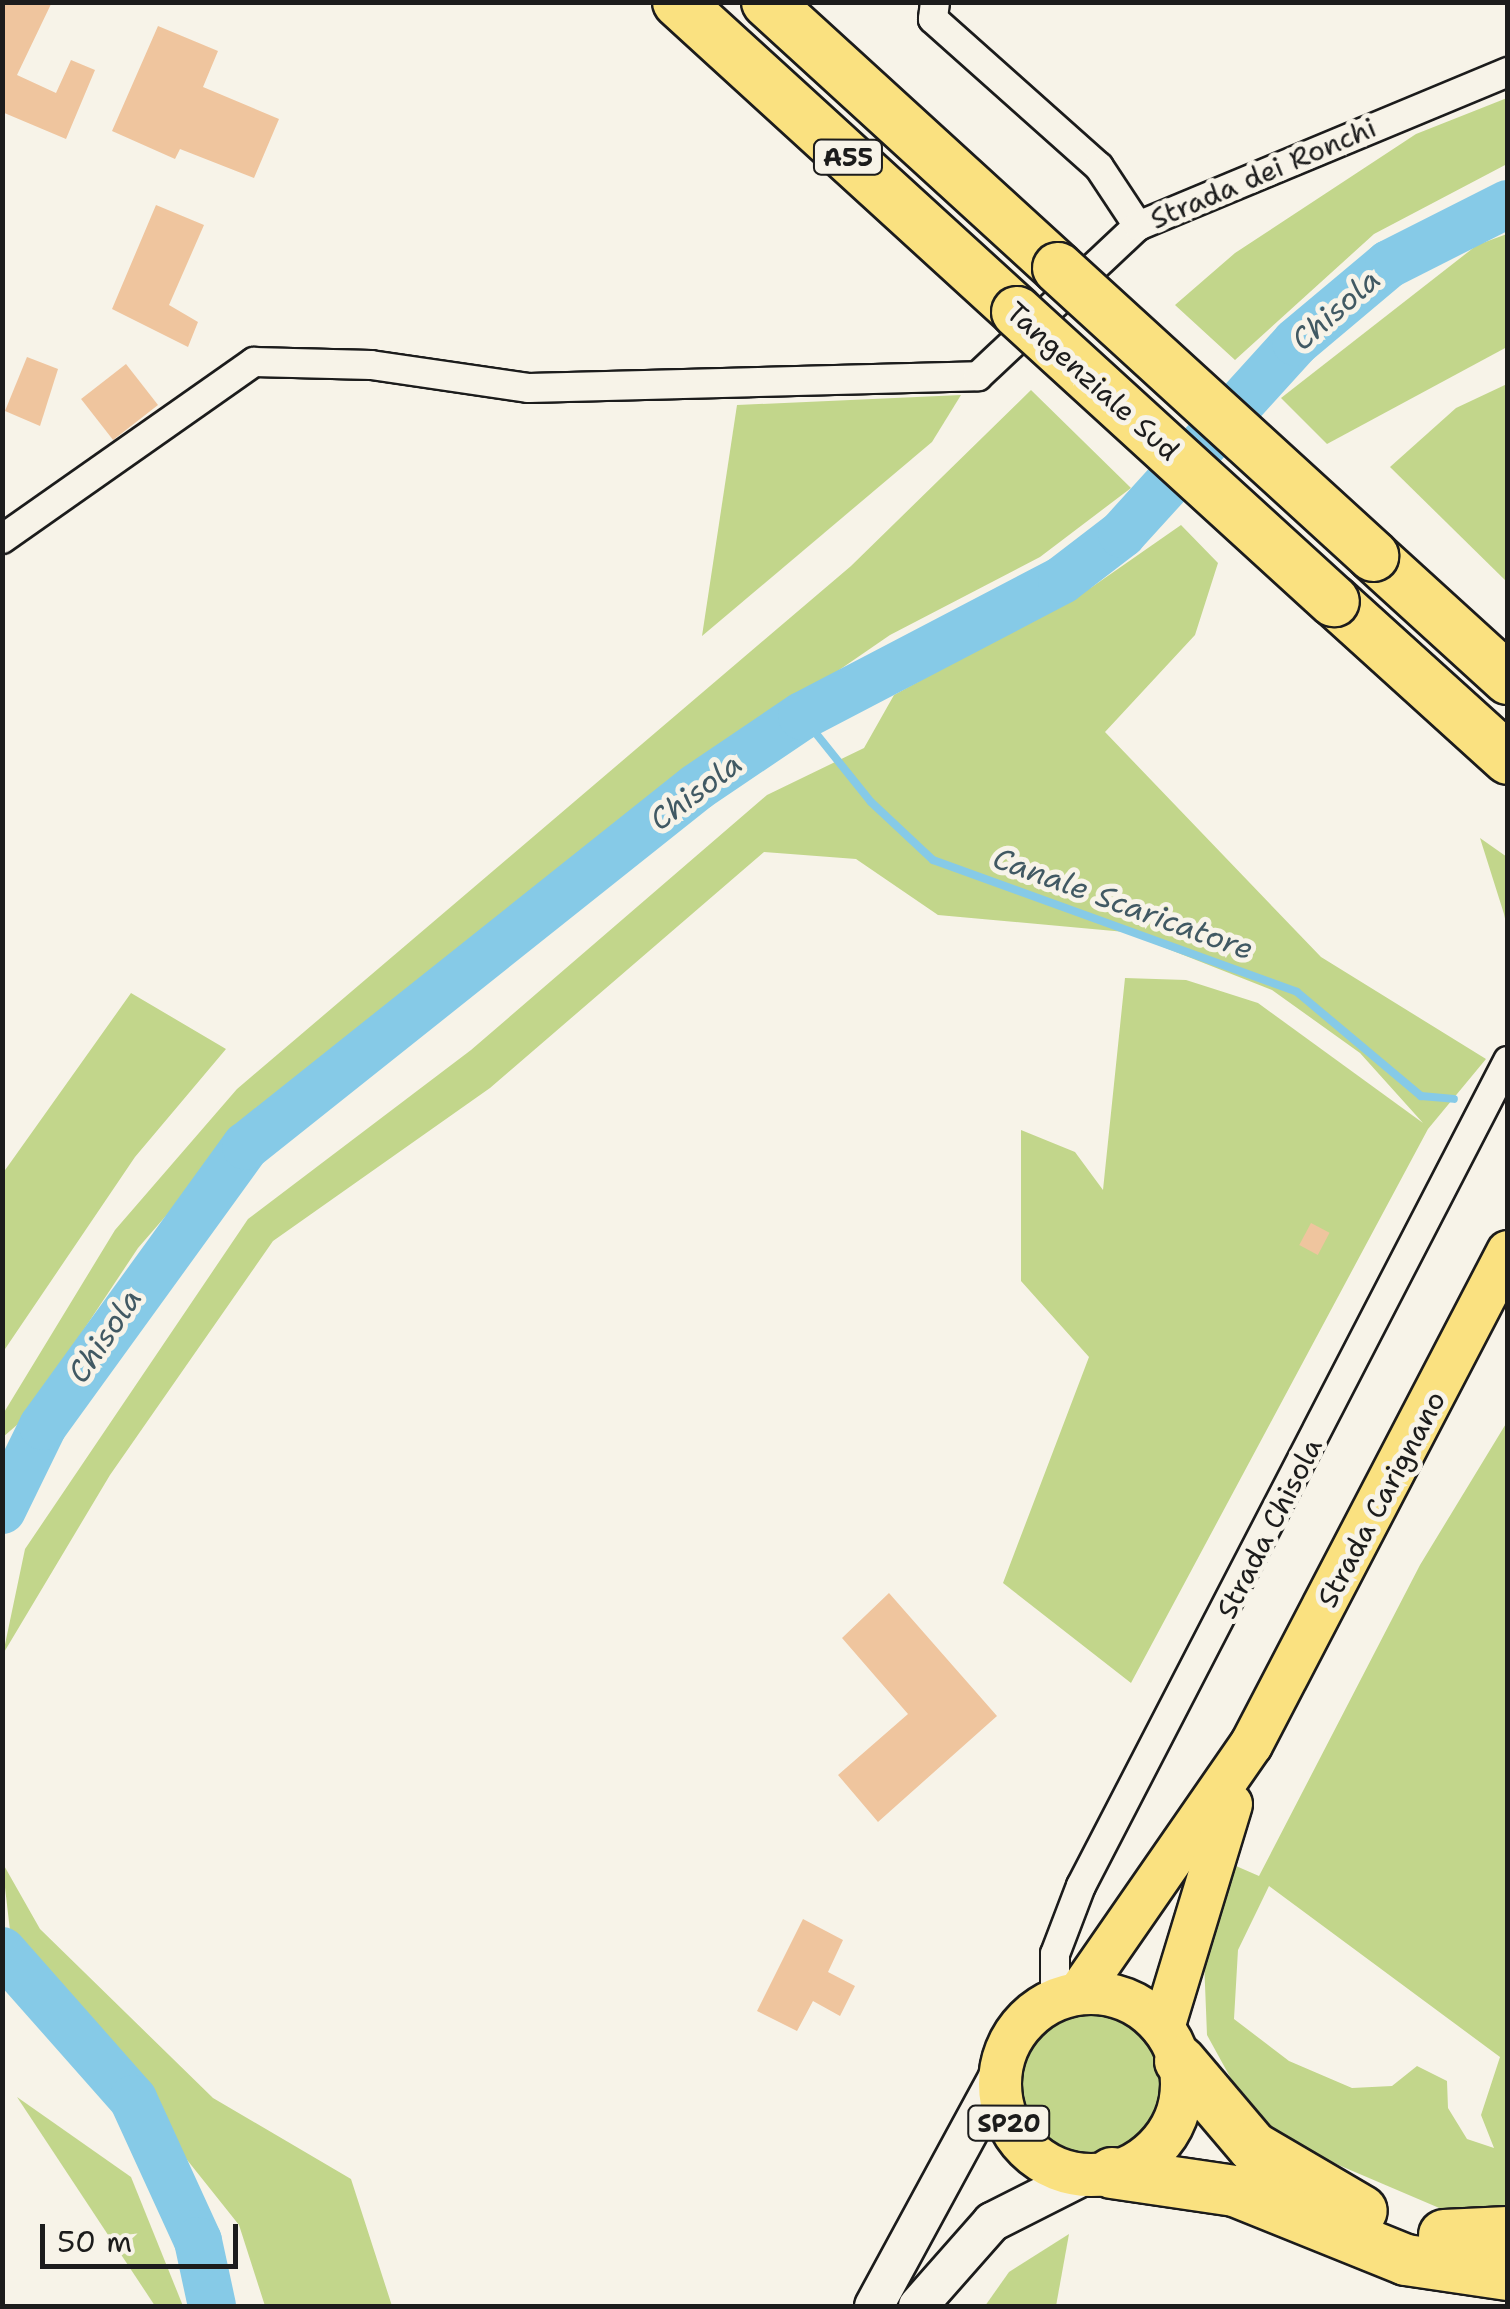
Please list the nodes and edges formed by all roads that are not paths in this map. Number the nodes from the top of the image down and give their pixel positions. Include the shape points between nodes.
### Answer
1 (678, 2) edge
2 (767, 2) edge
3 (935, 2) edge
4 (1508, 72) edge
5 (1138, 226) junction
6 (2, 539) edge
7 (1508, 679) edge
8 (1508, 759) edge
9 (1508, 1061) edge
10 (1508, 1252) edge
11 (1252, 1745) junction
12 (1067, 1996) junction
13 (1171, 2045) junction
14 (999, 2076) junction
15 (1098, 2174) junction
16 (1502, 2258) edge
17 (874, 2306) edge
18 (918, 2306) edge

1 - 8 highway, Tangenziale Sud / A55, bridge
2 - 7 highway, A55, bridge
3 - 5 street, Strada dei Ronchi via 934,19 1099,166
4 - 5 street, Strada dei Ronchi
5 - 6 street via 978,376 529,388 371,365 254,362
9 - 12 street, Strada Chisola via 1081,1886 1055,1954
10 - 11 main road, Strada Carignano / SP20
11 - 12 main road, SP20
11 - 13 main road, SP20
12 - 13 main road via 1126,1999
12 - 14 main road, SP20 via 1013,2036
13 - 15 main road, SP20 via 1182,2090 1160,2143
13 - 16 highway via 1231,2127 1280,2166 1381,2219
14 - 15 main road, SP20 via 1017,2138 1036,2157
14 - 17 main road, SP20
15 - 16 highway via 1235,2191 1406,2260
15 - 18 main road, SP20 via 992,2222

